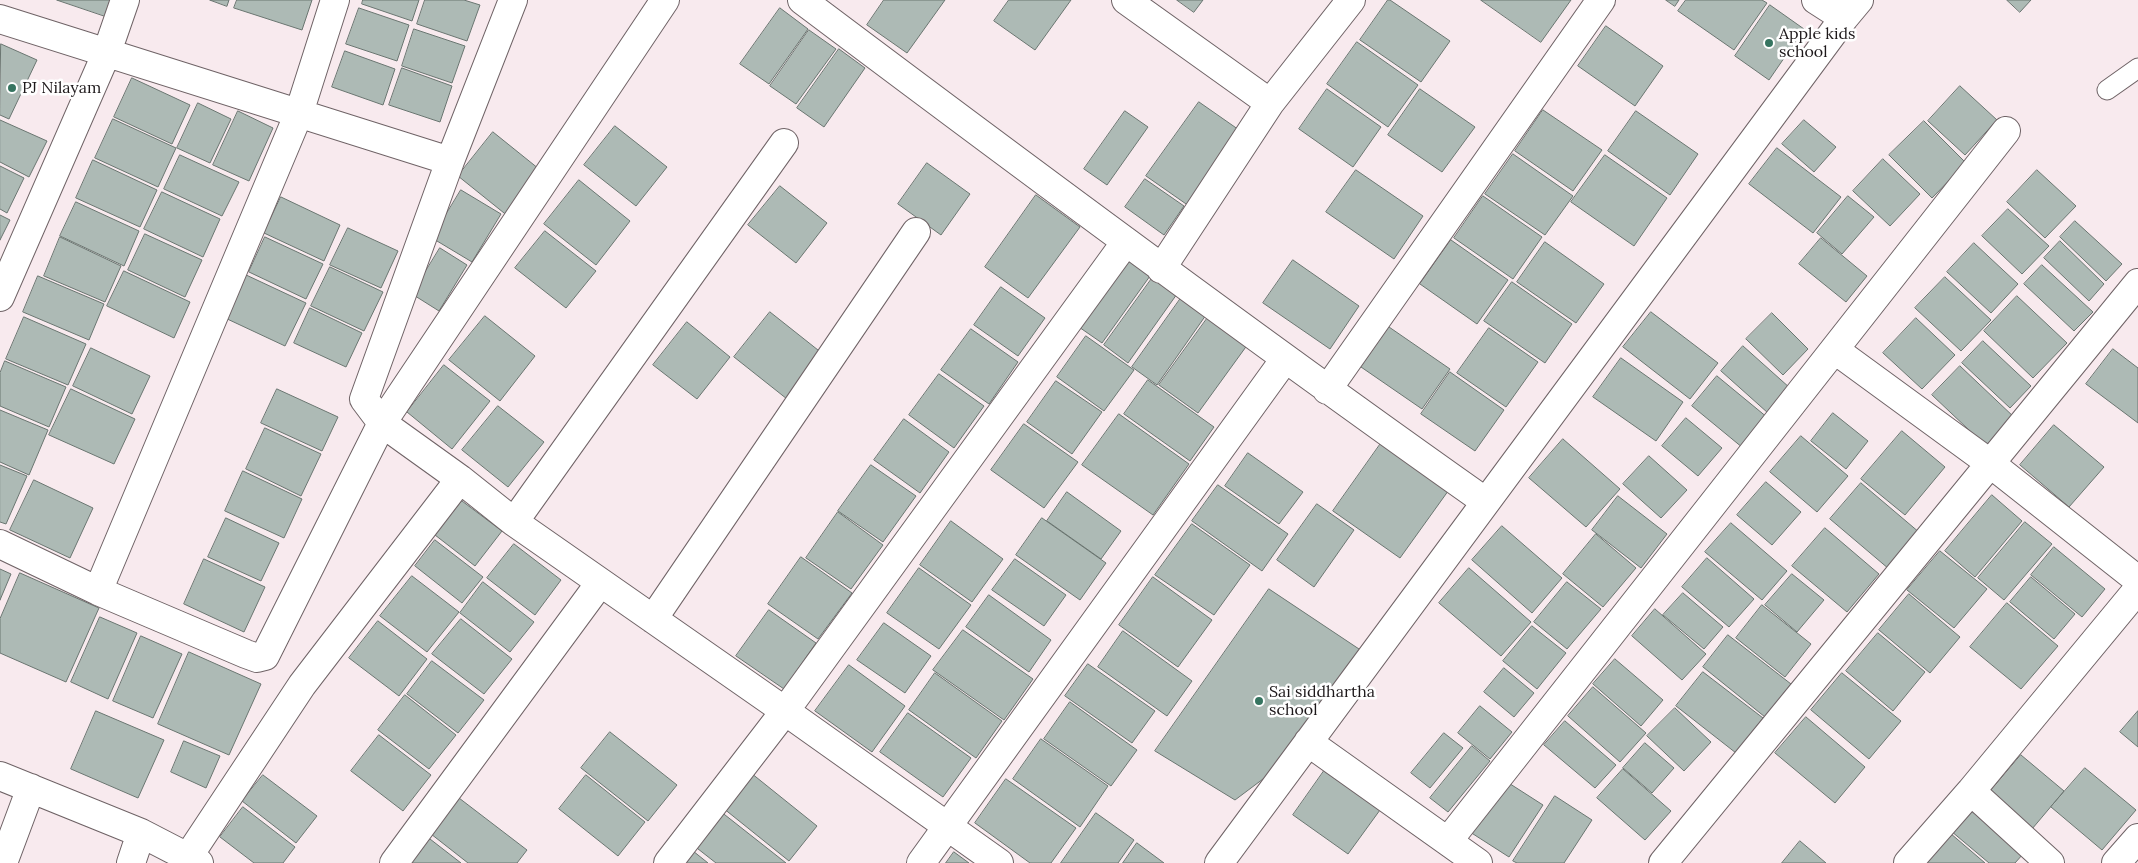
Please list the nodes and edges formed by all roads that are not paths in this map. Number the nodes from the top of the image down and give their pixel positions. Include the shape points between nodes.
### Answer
1 (125, 0) edge
2 (335, 0) edge
3 (513, 0) edge
4 (665, 0) edge
5 (802, 0) edge
6 (1126, 0) edge
7 (1351, 0) edge
8 (1601, 0) edge
9 (1816, 0) edge
10 (1851, 9) edge
11 (0, 19) edge
12 (107, 52) junction
13 (2138, 68) edge
14 (2107, 90) dead end
15 (1270, 102) junction
16 (299, 113) junction
17 (2006, 131) dead end
18 (784, 143) dead end
19 (450, 161) junction
20 (916, 232) dead end
21 (1125, 243) junction
22 (1162, 269) junction
23 (2138, 282) edge
24 (0, 297) edge
25 (1835, 350) junction
26 (1285, 360) junction
27 (1327, 390) junction
28 (382, 423) junction
29 (1991, 464) junction
30 (460, 479) junction
31 (1486, 502) junction
32 (514, 522) junction
33 (0, 544) edge
34 (2138, 580) edge
35 (600, 583) junction
36 (2138, 589) edge
37 (98, 591) junction
38 (653, 619) junction
39 (785, 710) junction
40 (1308, 742) junction
41 (0, 776) edge
42 (31, 788) junction
43 (1971, 791) junction
44 (946, 826) junction
45 (141, 833) junction
46 (2138, 838) edge
47 (1448, 841) junction
48 (194, 860) edge
49 (1472, 861) edge
50 (3, 863) edge
51 (131, 863) edge
52 (394, 863) edge
53 (668, 863) edge
54 (921, 863) edge
55 (999, 863) edge
56 (1219, 863) edge
57 (1663, 863) edge
58 (1908, 863) edge
59 (2050, 863) edge
60 (2116, 863) edge

1 - 12 street
2 - 16 street
3 - 19 street
4 - 28 street
5 - 21 street
6 - 15 street
7 - 15 street
8 - 27 street
9 - 10 street
10 - 31 street
11 - 12 street
12 - 16 street
12 - 24 street
13 - 14 lane
15 - 22 street
16 - 19 street
16 - 37 street
17 - 25 street
18 - 32 street
19 - 28 street via 364,399
20 - 38 street
21 - 22 street
21 - 39 street
22 - 26 street
23 - 29 street
25 - 29 street
25 - 47 street
26 - 27 street
26 - 44 street
27 - 31 street
28 - 30 street
28 - 37 street via 265,656 257,658 246,654
29 - 34 street
29 - 57 street
30 - 32 street
30 - 48 street via 302,685
31 - 40 street
32 - 35 street
33 - 37 street
35 - 38 street
35 - 52 street
36 - 43 street
38 - 39 street
39 - 44 street
39 - 53 street
40 - 47 street
40 - 56 street
41 - 42 street
42 - 45 street
42 - 50 street
43 - 58 street
43 - 59 street
44 - 54 street
44 - 55 street
45 - 48 street
45 - 51 street
46 - 60 street
47 - 49 street

